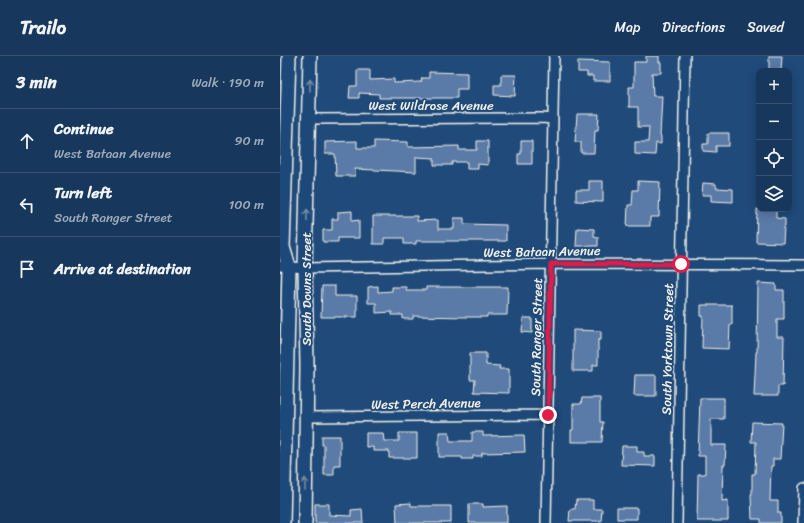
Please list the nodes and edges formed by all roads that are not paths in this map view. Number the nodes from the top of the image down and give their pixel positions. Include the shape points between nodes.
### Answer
1 (289, 56) edge
2 (310, 56) edge
3 (554, 56) edge
4 (685, 56) edge
5 (284, 119) edge
6 (309, 119) junction
7 (552, 119) junction
8 (551, 264) junction
9 (681, 264) junction
10 (804, 264) edge
11 (285, 267) edge
12 (305, 268) junction
13 (283, 409) edge
14 (548, 415) junction
15 (305, 417) junction
16 (804, 488) edge
17 (283, 523) edge
18 (305, 523) edge
19 (546, 523) edge
20 (677, 523) edge
21 (803, 523) edge

1 - 5 main road, South Downs Street
6 -> 2 main road, South Downs Street
3 - 7 street, South Ranger Street
4 - 9 street, South Yorktown Street
5 - 11 main road, South Downs Street
6 - 7 street, West Wildrose Avenue
12 -> 6 main road, South Downs Street
7 - 8 street, South Ranger Street
8 - 9 street, West Bataan Avenue
8 - 12 street, West Bataan Avenue
8 - 14 street, South Ranger Street
9 - 10 street, West Bataan Avenue
9 - 20 street, South Yorktown Street
11 - 12 street, West Bataan Avenue
11 - 13 main road, South Downs Street
12 - 15 main road, South Downs Street
13 - 17 main road, South Downs Street
14 - 15 street, West Perch Avenue
14 - 19 street, South Ranger Street
18 -> 15 main road, South Downs Street
16 - 21 street

